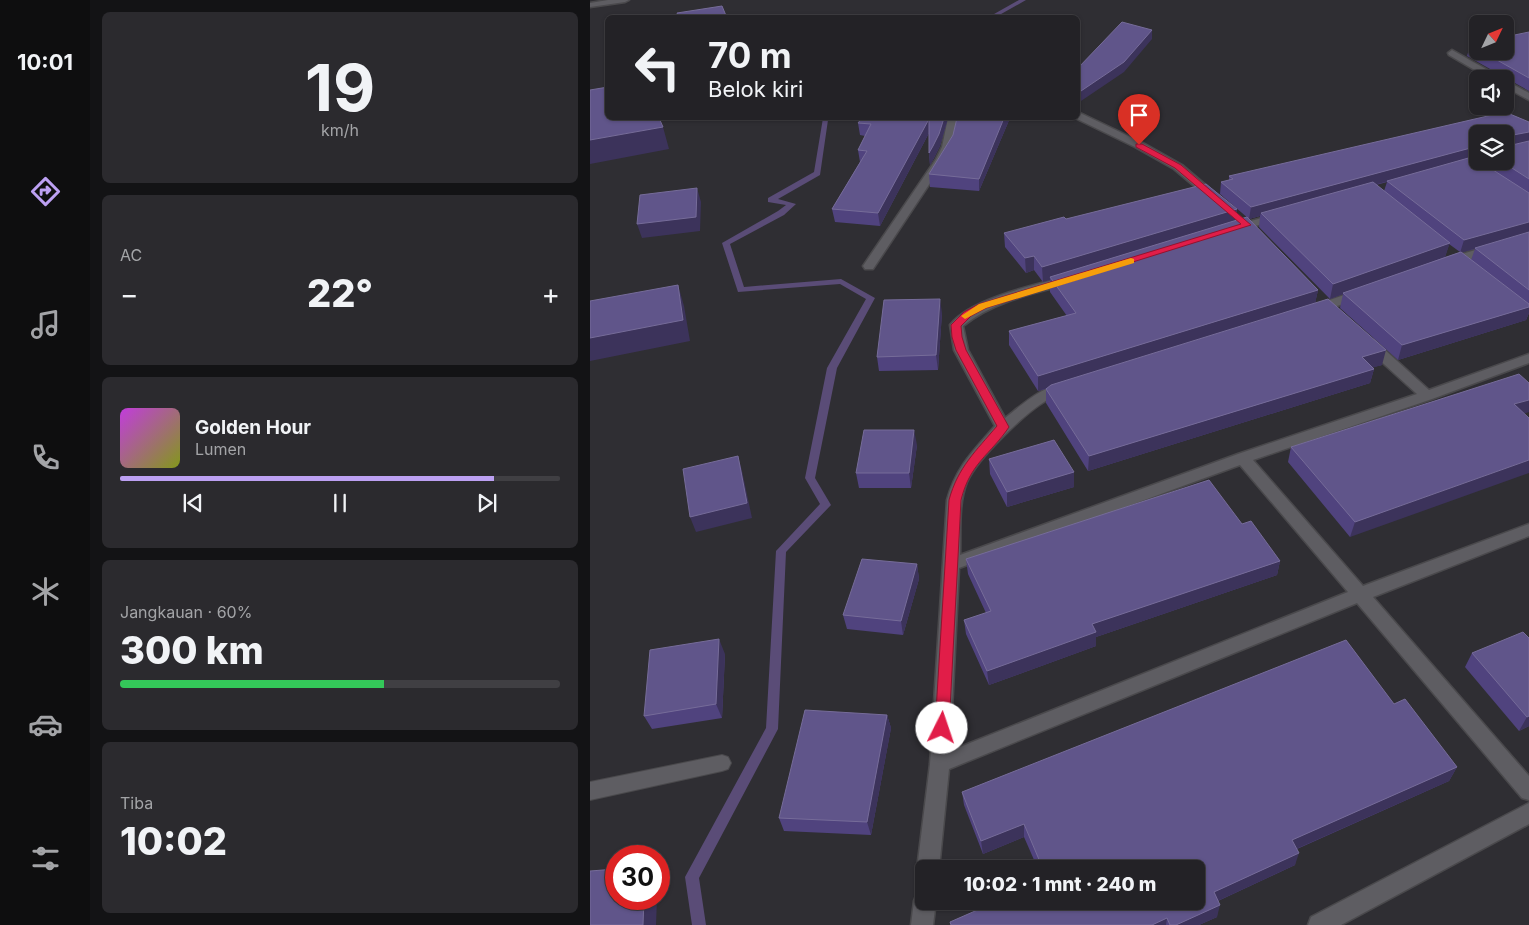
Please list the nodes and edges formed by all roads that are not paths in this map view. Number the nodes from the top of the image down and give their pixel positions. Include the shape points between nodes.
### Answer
1 (625, 0) edge
2 (590, 5) edge
3 (1452, 53) dead end
4 (1481, 70) edge
5 (1514, 89) edge
6 (1529, 97) edge
7 (1080, 116) edge
8 (953, 120) edge
9 (1226, 207) edge
10 (1294, 212) edge
11 (1243, 222) junction
12 (1218, 234) edge
13 (1529, 238) edge
14 (1260, 239) edge
15 (1443, 248) edge
16 (1458, 259) junction
17 (869, 266) dead end
18 (1439, 266) edge
19 (1472, 270) edge
20 (1077, 277) edge
21 (1374, 289) edge
22 (1314, 292) edge
23 (1331, 309) junction
24 (1299, 315) edge
25 (1356, 331) edge
26 (1529, 358) edge
27 (1500, 369) junction
28 (1514, 381) edge
29 (1074, 386) edge
30 (1427, 396) junction
31 (1003, 427) junction
32 (1243, 458) junction
33 (1529, 530) edge
34 (953, 564) junction
35 (1359, 595) junction
36 (722, 763) dead end
37 (940, 764) junction
38 (590, 791) edge
39 (1529, 791) edge
40 (1529, 814) edge
41 (929, 860) edge
42 (924, 910) edge
43 (922, 925) edge
44 (1319, 925) edge

1 - 2 street
3 - 4 street
5 - 6 street
7 - 9 street via 1178,167
8 - 17 street via 941,159
10 - 11 street
11 - 12 street
11 - 14 street
13 - 16 street
15 - 16 street
16 - 18 street
16 - 19 street
20 - 31 street via 983,306 956,325 961,350
21 - 23 street
22 - 23 street
23 - 24 street
25 - 30 street
26 - 27 street
27 - 28 street
27 - 30 street
29 - 31 street via 1045,395
30 - 32 street
31 - 34 street via 960,481 955,500
32 - 34 street
32 - 35 street
33 - 35 street
34 - 37 street
35 - 37 street
35 - 39 street
36 - 38 lane
37 - 41 street
40 - 44 street
42 - 43 street

